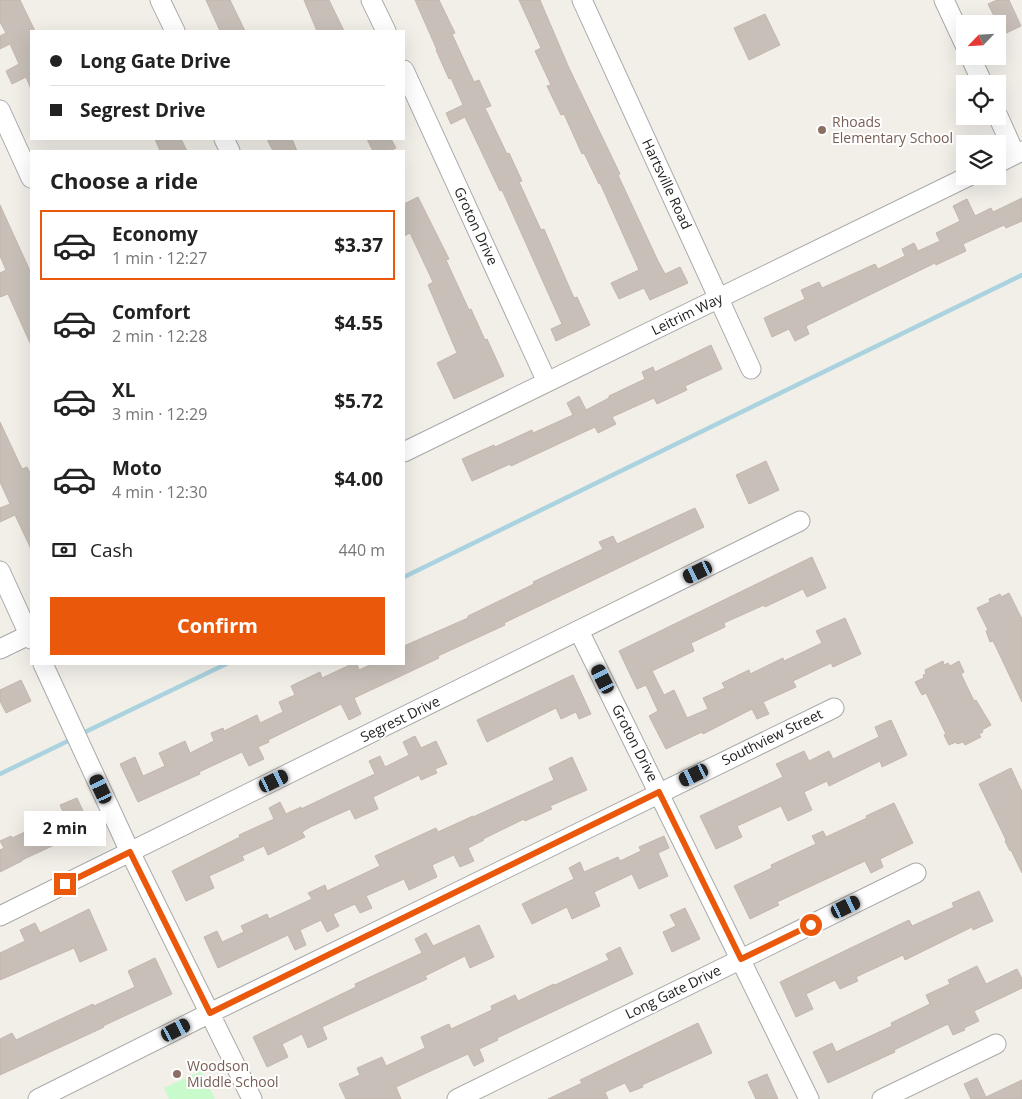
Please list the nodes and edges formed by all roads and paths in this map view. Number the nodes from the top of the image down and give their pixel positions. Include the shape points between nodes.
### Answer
1 (160, 0) edge
2 (372, 0) edge
3 (582, 0) edge
4 (944, 0) edge
5 (956, 26) edge
6 (175, 30) edge
7 (386, 30) edge
8 (405, 72) edge
9 (0, 110) edge
10 (1003, 125) edge
11 (1018, 152) edge
12 (1006, 158) edge
13 (30, 176) edge
14 (956, 182) edge
15 (720, 298) junction
16 (751, 369) dead end
17 (548, 382) junction
18 (405, 452) edge
19 (800, 521) dead end
20 (0, 571) edge
21 (578, 631) junction
22 (30, 634) edge
23 (30, 636) edge
24 (0, 650) edge
25 (43, 665) edge
26 (834, 708) dead end
27 (659, 792) junction
28 (130, 852) junction
29 (916, 873) dead end
30 (0, 916) edge
31 (741, 959) junction
32 (210, 1013) junction
33 (996, 1044) dead end
34 (38, 1099) edge
35 (252, 1099) edge
36 (457, 1099) edge
37 (809, 1099) edge
38 (882, 1099) edge

1 - 6 street
2 - 7 street
3 - 15 street, Hartsville Road
4 - 5 street
8 - 17 street, Groton Drive
9 - 13 street
10 - 11 street
11 - 12 street
14 - 15 street, Leitrim Way
15 - 16 street, Hartsville Road
15 - 17 street, Leitrim Way
17 - 18 street, Leitrim Way
19 - 21 street, Segrest Drive
20 - 22 street
21 - 27 street, Groton Drive
21 - 28 street, Segrest Drive
23 - 24 street
25 - 28 street
26 - 27 street, Southview Street
27 - 31 street, Groton Drive
27 - 32 street, Southview Street
28 - 30 street, Segrest Drive
28 - 32 street
29 - 31 street, Long Gate Drive
31 - 36 street, Long Gate Drive
31 - 37 street, Groton Drive
32 - 34 street, Southview Street
32 - 35 street
33 - 38 street

